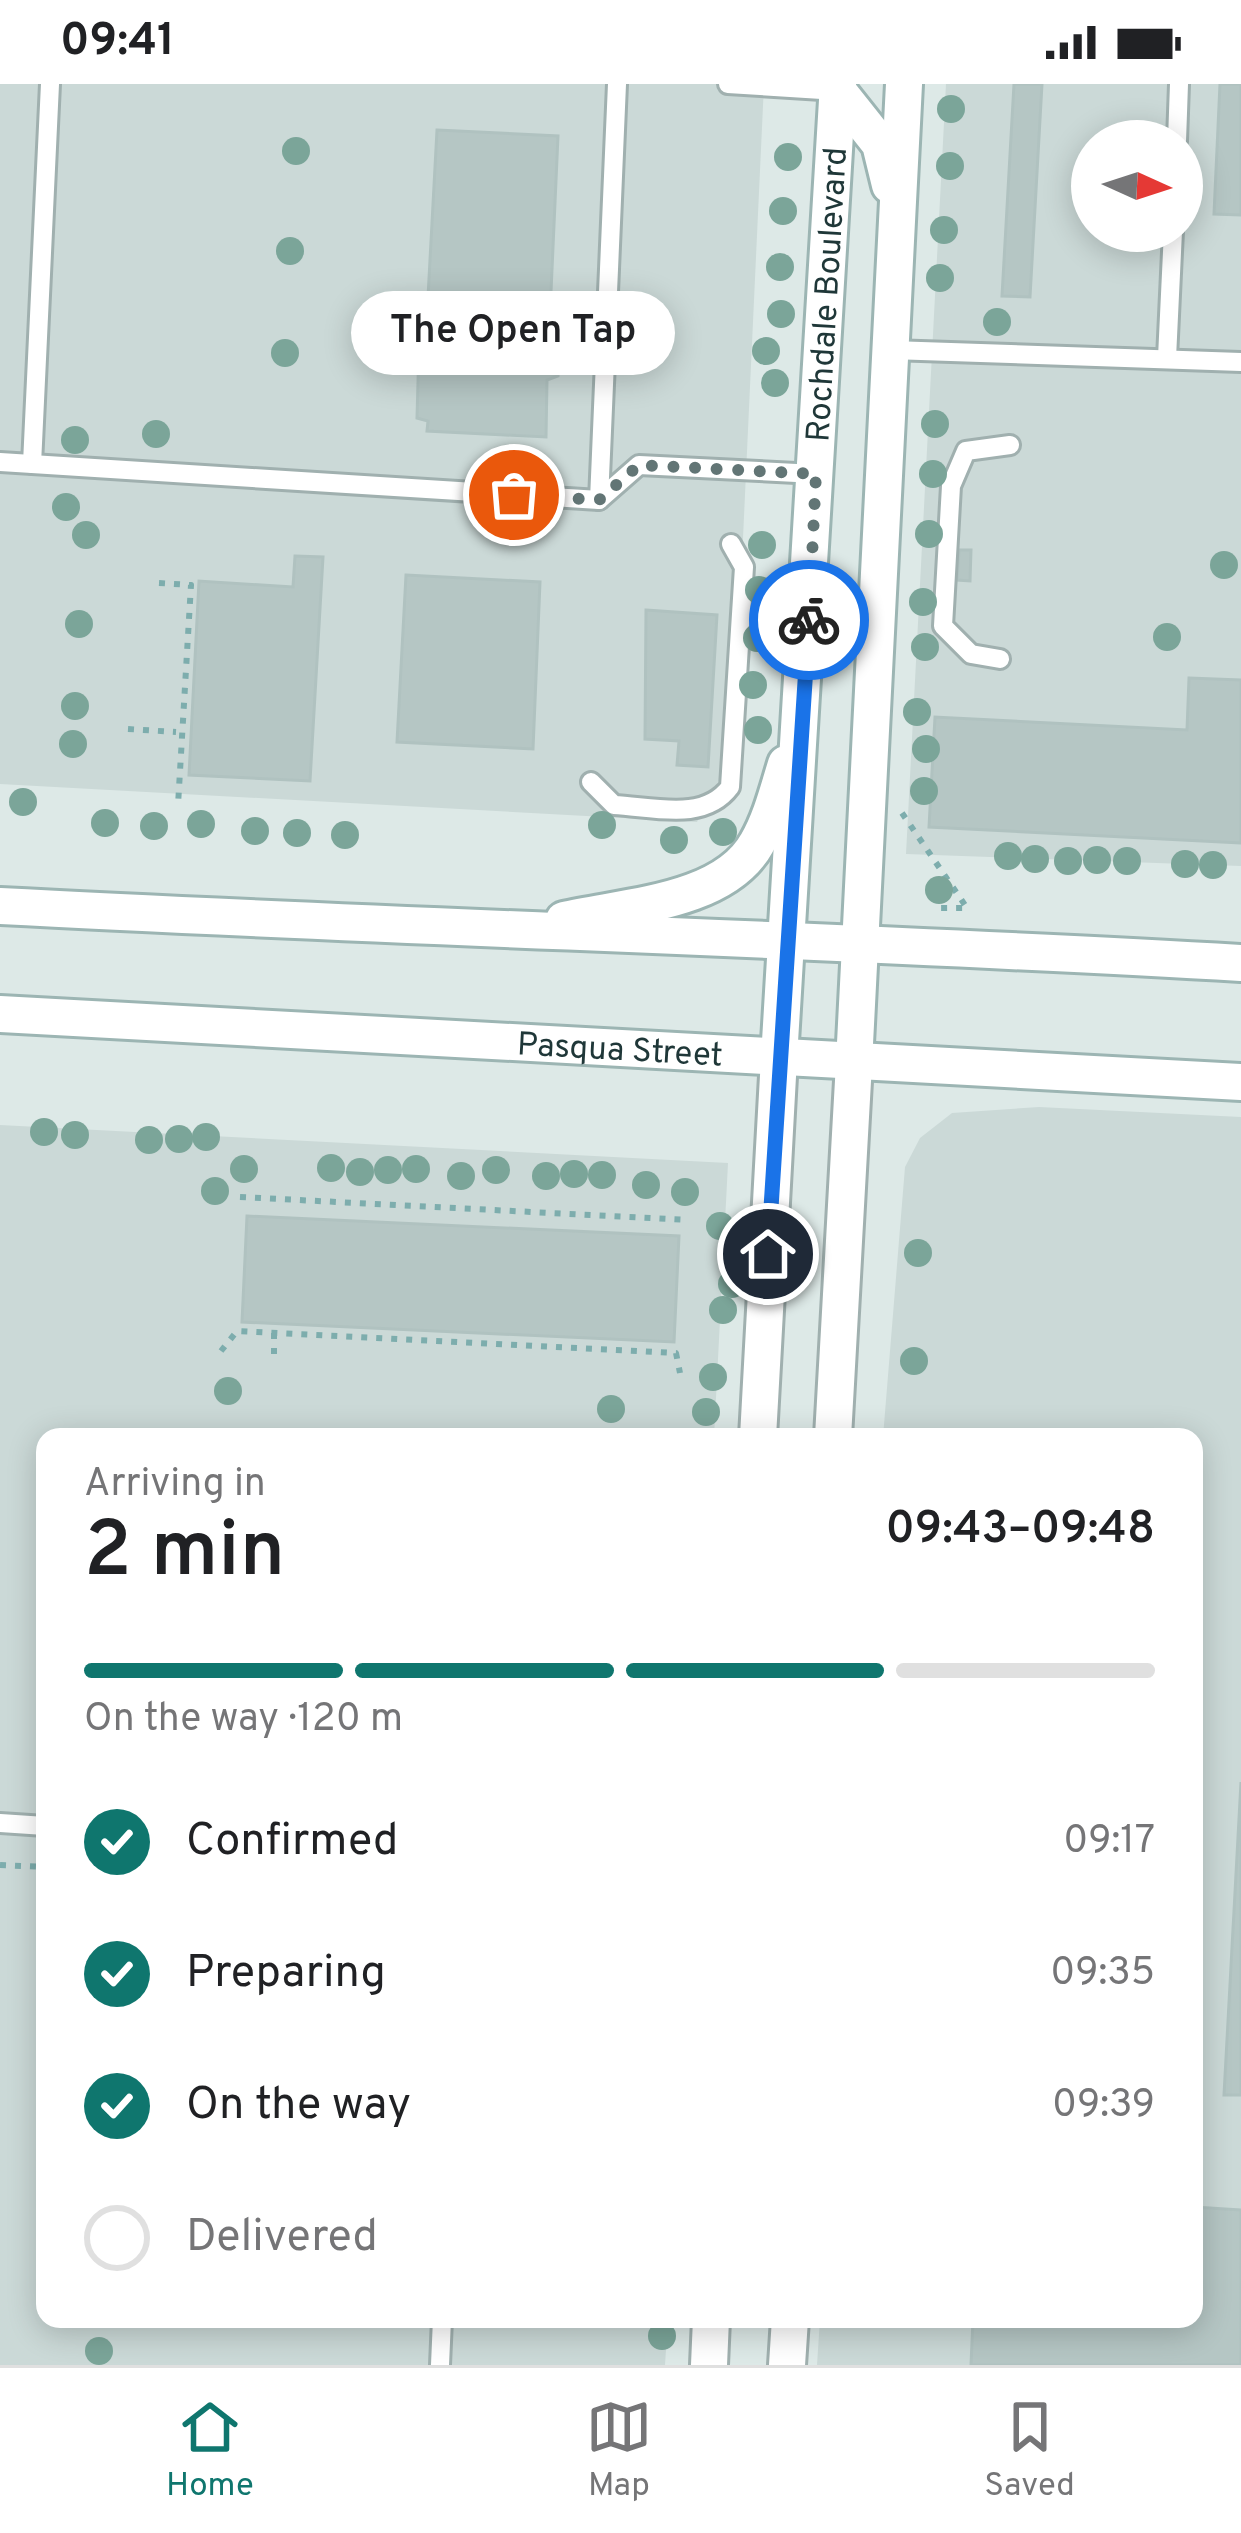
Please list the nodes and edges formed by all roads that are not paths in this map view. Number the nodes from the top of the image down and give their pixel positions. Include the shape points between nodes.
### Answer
1 (50, 84) edge
2 (617, 84) edge
3 (728, 84) edge
4 (904, 84) edge
5 (1179, 84) edge
6 (838, 87) edge
7 (1178, 120) edge
8 (897, 214) junction
9 (1172, 252) edge
10 (891, 350) junction
11 (1166, 358) junction
12 (1241, 362) edge
13 (1010, 445) dead end
14 (0, 462) edge
15 (32, 464) junction
16 (816, 474) junction
17 (599, 500) junction
18 (730, 544) dead end
19 (1000, 659) dead end
20 (802, 716) junction
21 (591, 782) dead end
22 (0, 906) edge
23 (508, 933) junction
24 (787, 938) junction
25 (860, 940) junction
26 (1241, 963) edge
27 (0, 1015) edge
28 (778, 1058) junction
29 (854, 1064) junction
30 (1241, 1082) edge
31 (758, 1428) edge
32 (833, 1428) edge
33 (0, 1823) edge
34 (36, 1825) edge
35 (442, 2328) edge
36 (711, 2328) edge
37 (789, 2328) edge
38 (440, 2365) edge
39 (709, 2365) edge
40 (787, 2365) edge

1 - 15 lane
2 - 17 lane
3 - 6 lane
4 - 8 main road, Rochdale Boulevard
5 - 7 lane
6 - 8 main road via 880,144
6 - 16 main road, Rochdale Boulevard
8 - 10 main road, Rochdale Boulevard
9 - 11 lane
10 - 11 lane
10 - 25 main road, Rochdale Boulevard
11 - 12 lane
13 - 19 lane via 966,452 951,486 943,626 971,654
14 - 15 lane
15 - 17 lane
16 - 17 lane via 639,465
16 - 20 main road, Rochdale Boulevard
18 - 21 lane via 744,567 730,787 718,803 697,809 614,805
20 - 23 main road via 757,845 735,870 706,887
20 - 24 main road, Rochdale Boulevard
22 - 23 main road
23 - 24 main road
24 - 25 main road
24 - 28 main road, Rochdale Boulevard
25 - 26 main road
25 - 29 main road, Rochdale Boulevard
27 - 28 main road, Pasqua Street
28 - 29 main road, Pasqua Street
28 - 31 main road, Rochdale Boulevard
29 - 30 main road, Pasqua Street
29 - 32 main road, Rochdale Boulevard
33 - 34 lane
35 - 38 lane
36 - 39 main road
37 - 40 main road

